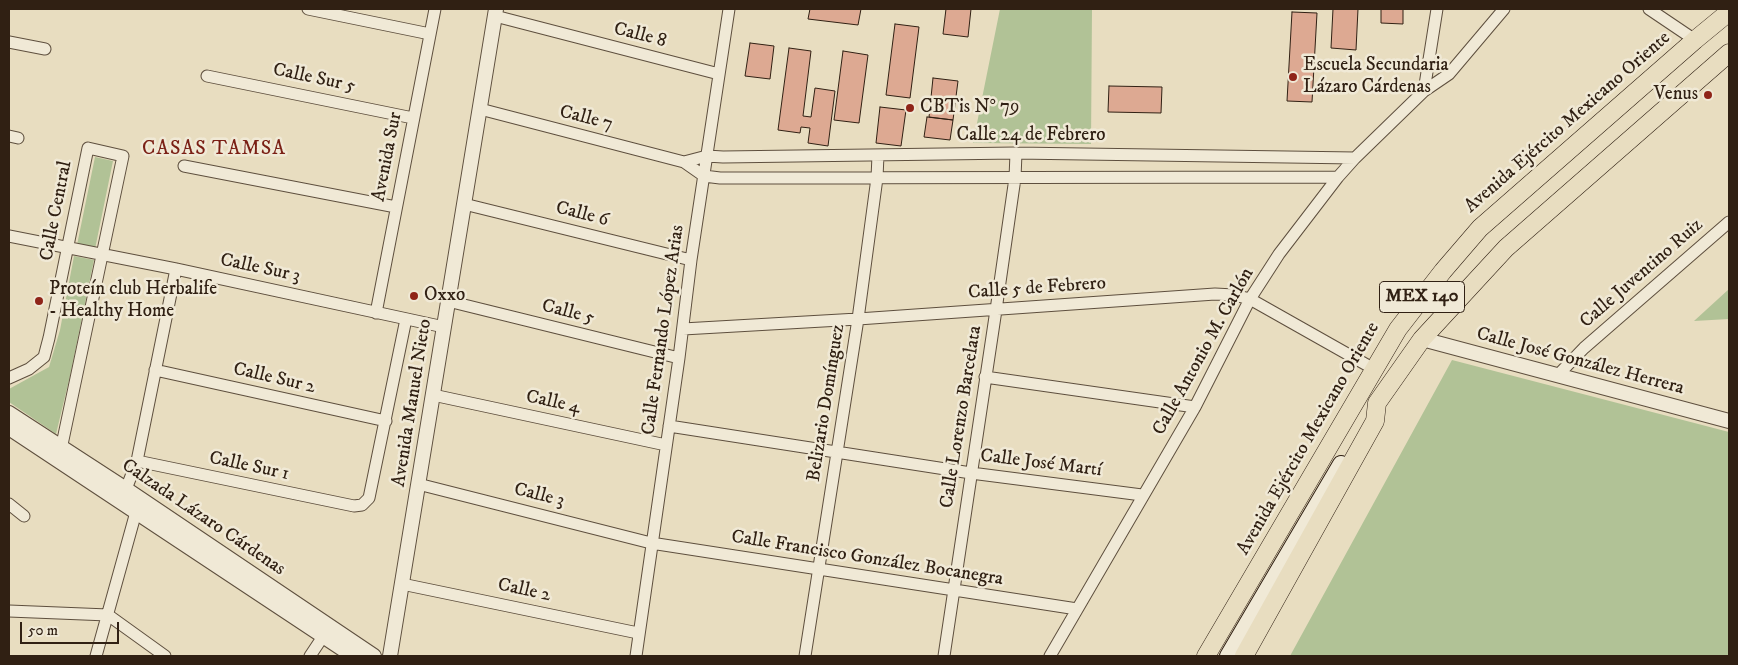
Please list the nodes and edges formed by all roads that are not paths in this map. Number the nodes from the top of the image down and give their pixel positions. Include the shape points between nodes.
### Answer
1 (308, 9) edge
2 (434, 9) edge
3 (729, 9) edge
4 (1436, 9) edge
5 (1504, 9) edge
6 (1649, 9) edge
7 (1729, 12) edge
8 (495, 13) edge
9 (430, 34) junction
10 (1695, 40) junction
11 (9, 42) edge
12 (45, 49) dead end
13 (1729, 53) edge
14 (719, 74) junction
15 (207, 76) dead end
16 (1424, 91) junction
17 (480, 109) junction
18 (413, 118) junction
19 (1016, 152) junction
20 (878, 155) junction
21 (707, 156) junction
22 (1355, 158) junction
23 (684, 162) junction
24 (184, 166) dead end
25 (704, 176) junction
26 (1338, 177) junction
27 (877, 178) junction
28 (1014, 178) junction
29 (464, 204) junction
30 (396, 207) junction
31 (1729, 222) edge
32 (9, 236) edge
33 (68, 248) junction
34 (103, 255) junction
35 (691, 260) junction
36 (176, 269) junction
37 (1250, 299) junction
38 (448, 301) junction
39 (996, 310) junction
40 (376, 313) junction
41 (406, 319) junction
42 (858, 319) junction
43 (444, 327) junction
44 (683, 329) junction
45 (1422, 339) junction
46 (679, 358) junction
47 (1374, 369) junction
48 (155, 370) junction
49 (1558, 375) junction
50 (9, 378) edge
51 (985, 378) junction
52 (433, 394) junction
53 (1378, 403) junction
54 (1194, 407) junction
55 (9, 413) edge
56 (386, 421) junction
57 (1729, 421) edge
58 (668, 426) junction
59 (9, 428) edge
60 (666, 445) junction
61 (62, 447) junction
62 (836, 453) junction
63 (59, 461) junction
64 (137, 461) junction
65 (971, 473) junction
66 (418, 484) junction
67 (126, 489) junction
68 (1142, 495) junction
69 (9, 504) edge
70 (136, 512) junction
71 (24, 516) dead end
72 (652, 543) junction
73 (820, 570) junction
74 (402, 584) junction
75 (953, 590) junction
76 (1077, 609) junction
77 (9, 611) edge
78 (108, 616) junction
79 (327, 631) junction
80 (638, 633) junction
81 (96, 656) edge
82 (165, 656) edge
83 (310, 656) edge
84 (353, 656) edge
85 (374, 656) edge
86 (390, 656) edge
87 (636, 656) edge
88 (805, 656) edge
89 (944, 656) edge
90 (1050, 656) edge
91 (1206, 656) edge
92 (1228, 656) edge
93 (1244, 656) edge

1 - 9 street
2 - 9 street, Avenida Sur
3 - 14 street, Calle Fernando López Arias
4 - 16 street
5 - 16 street, Calle Antonio M. Carlón via 1449,74
6 - 10 street
7 - 10 main road, Avenida Ejército Mexicano Oriente / MEX 140
8 - 14 street, Calle 8
8 - 17 street, Avenida Manuel Nieto
9 - 18 street, Avenida Sur
10 - 47 main road, Avenida Ejército Mexicano Oriente / MEX 140 via 1480,228 1398,329
11 - 12 street
13 - 45 main road, MEX 140 via 1506,248
14 - 21 street, Calle Fernando López Arias
15 - 18 street, Calle Sur 5
16 - 22 street, Calle Antonio M. Carlón
17 - 23 street, Calle 7
17 - 29 street, Avenida Manuel Nieto
18 - 30 street, Avenida Sur
19 - 20 street, Calle 24 de Febrero
19 - 22 street, Calle 24 de Febrero
19 - 28 street, Calle Lorenzo Barcelata
20 - 21 street, Calle 24 de Febrero
20 - 27 street, Belizario Domínguez
21 - 23 street, Calle 7
21 - 25 street, Calle Fernando López Arias
22 - 26 street, Calle Antonio M. Carlón
23 - 25 street, Calle 7
24 - 30 street
25 - 27 street
25 - 35 street, Calle Fernando López Arias
26 - 28 street
26 - 37 street, Calle Antonio M. Carlón via 1279,254
27 - 28 street
27 - 42 street, Belizario Domínguez
28 - 39 street, Calle Lorenzo Barcelata
29 - 35 street, Calle 6
29 - 38 street, Avenida Manuel Nieto
30 - 40 street, Avenida Sur
31 - 49 street, Calle Juventino Ruiz via 1584,348
32 - 33 street, Calle Sur 3
33 - 34 street, Calle Sur 3
33 - 34 street, Calle Central via 88,148 123,156
33 - 50 street, Calle Central via 44,357 29,369
34 - 36 street, Calle Sur 3
34 - 61 street
35 - 44 street, Calle Fernando López Arias
36 - 40 street, Calle Sur 3
36 - 48 street
37 - 39 street, Calle 5 de Febrero via 1215,294
37 - 47 street, Calle 5 de Febrero
37 - 54 street, Calle Antonio M. Carlón
38 - 43 street, Avenida Manuel Nieto
38 - 46 street, Calle 5
39 - 42 street, Calle 5 de Febrero
39 - 51 street, Calle Lorenzo Barcelata
40 - 41 street, Calle Sur 3
41 - 43 street, Calle Sur 3
41 - 56 street
42 - 44 street, Calle 5 de Febrero
42 - 62 street, Belizario Domínguez
43 - 52 street, Avenida Manuel Nieto
44 - 46 street, Calle Fernando López Arias
45 - 49 street, Calle José González Herrera
45 - 53 main road, MEX 140
46 - 58 street, Calle Fernando López Arias
47 - 91 main road, Avenida Ejército Mexicano Oriente / MEX 140
48 - 56 street, Calle Sur 2
48 - 64 street
49 - 57 street, Calle José González Herrera
51 - 54 street
51 - 65 street, Calle Lorenzo Barcelata
52 - 60 street, Calle 4
52 - 66 street, Avenida Manuel Nieto
53 - 92 main road, MEX 140
53 - 93 main road, MEX 140 via 1375,421
54 - 68 street, Calle Antonio M. Carlón
55 - 61 street, Calzada Lázaro Cárdenas
56 - 64 street, Calle Sur 1 via 369,498 362,505 354,506
58 - 60 street, Calle Fernando López Arias
58 - 62 street, Calle José Martí
59 - 63 street, Calzada Lázaro Cárdenas
60 - 72 street, Calle Fernando López Arias
61 - 63 street
61 - 67 street, Calzada Lázaro Cárdenas
62 - 65 street, Calle José Martí
62 - 73 street, Belizario Domínguez
63 - 70 street, Calzada Lázaro Cárdenas
64 - 67 street
65 - 68 street, Calle José Martí
65 - 75 street, Calle Lorenzo Barcelata
66 - 72 street, Calle 3
66 - 74 street, Avenida Manuel Nieto
67 - 79 street, Calzada Lázaro Cárdenas
68 - 76 street, Calle Antonio M. Carlón
69 - 71 street
70 - 78 street
70 - 79 street, Calzada Lázaro Cárdenas
72 - 73 street, Calle Francisco González Bocanegra
72 - 80 street, Calle Fernando López Arias
73 - 75 street, Calle Francisco González Bocanegra
73 - 88 street, Belizario Domínguez
74 - 80 street, Calle 2
74 - 86 street, Avenida Manuel Nieto
75 - 76 street, Calle Francisco González Bocanegra
75 - 89 street, Calle Lorenzo Barcelata
76 - 90 street, Calle Antonio M. Carlón
77 - 78 street
78 - 81 street
78 - 82 street
79 - 83 street
79 - 84 street, Calzada Lázaro Cárdenas
79 - 85 street, Calzada Lázaro Cárdenas
80 - 87 street, Calle Fernando López Arias

